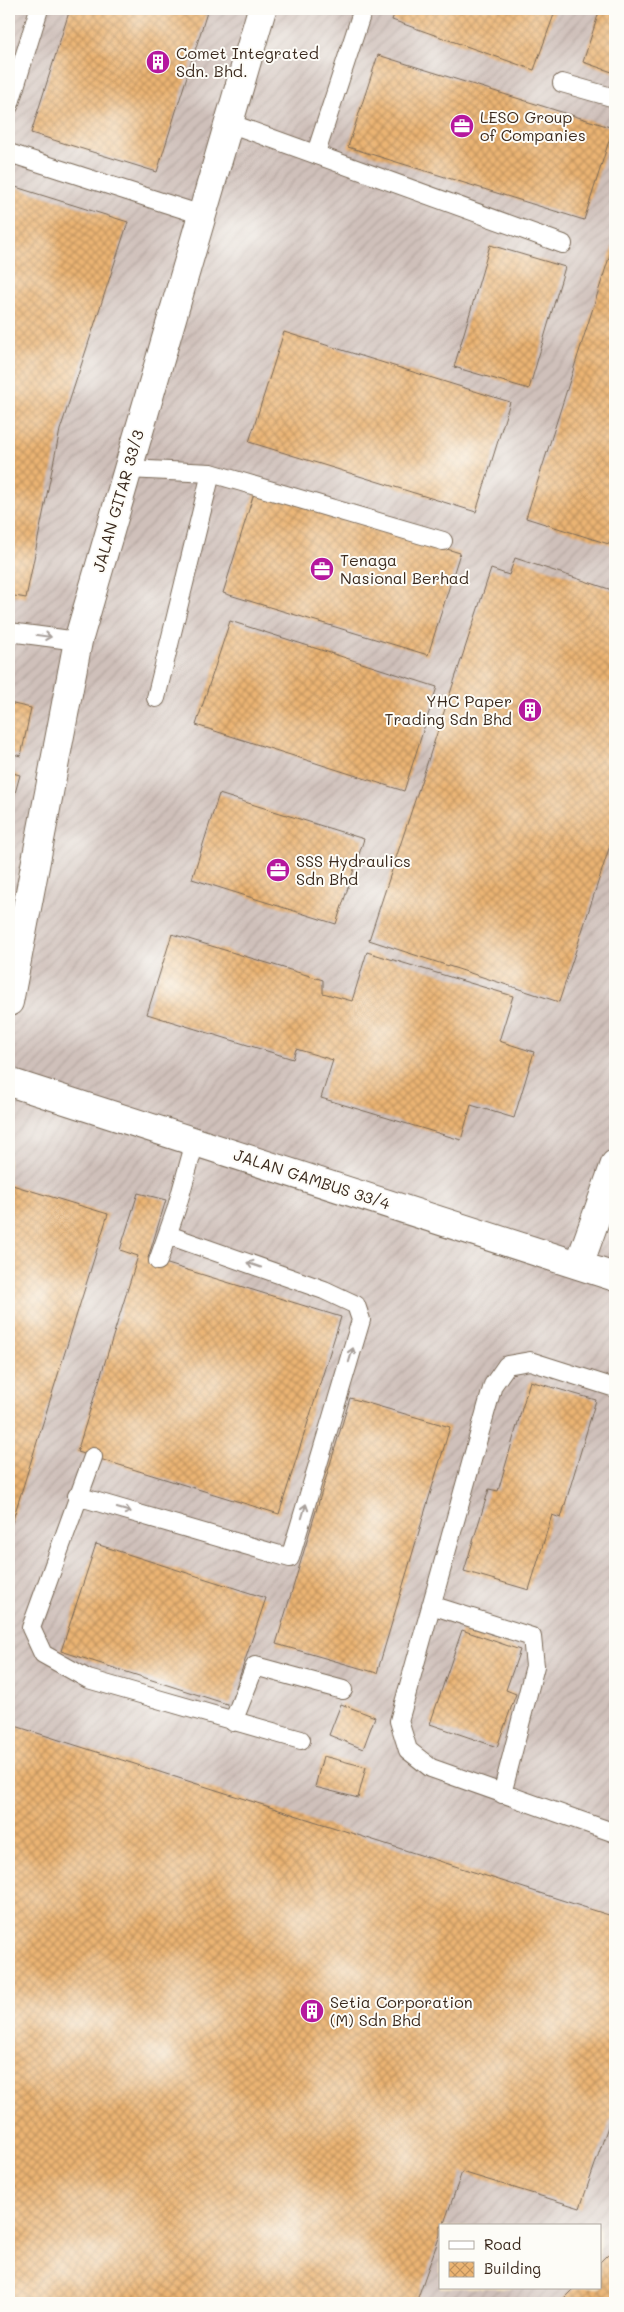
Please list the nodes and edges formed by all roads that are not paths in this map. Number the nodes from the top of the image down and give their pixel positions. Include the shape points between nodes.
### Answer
1 (39, 9) edge
2 (262, 9) edge
3 (363, 9) edge
4 (562, 83) dead end
5 (615, 98) edge
6 (9, 106) edge
7 (229, 123) junction
8 (9, 153) edge
9 (316, 153) junction
10 (202, 215) junction
11 (563, 244) dead end
12 (127, 469) junction
13 (211, 473) junction
14 (443, 541) dead end
15 (9, 632) edge
16 (78, 641) junction
17 (156, 698) dead end
18 (9, 1002) edge
19 (9, 1082) edge
20 (195, 1142) junction
21 (615, 1164) edge
22 (168, 1235) junction
23 (158, 1261) dead end
24 (579, 1265) junction
25 (615, 1277) edge
26 (615, 1388) edge
27 (93, 1457) dead end
28 (77, 1496) junction
29 (431, 1605) junction
30 (343, 1690) dead end
31 (233, 1722) junction
32 (301, 1740) dead end
33 (502, 1794) junction
34 (615, 1833) edge

1 - 6 lane
2 - 7 street, JALAN GITAR 33/3
3 - 9 lane
4 - 5 lane
7 - 9 lane
7 - 10 street, JALAN GITAR 33/3
8 - 10 lane
9 - 11 lane
10 - 12 street, JALAN GITAR 33/3
12 - 13 lane
12 - 16 street, JALAN GITAR 33/3
13 - 14 lane
13 - 17 lane
15 -> 16 lane
16 - 18 street, JALAN GITAR 33/3
19 - 20 street, JALAN GAMBUS 33/4
20 - 22 lane
20 - 24 street, JALAN GAMBUS 33/4
21 - 24 street
22 - 23 lane
28 -> 22 lane via 290,1558 361,1320 356,1305 324,1290
24 - 25 street, JALAN GAMBUS 33/4
26 - 29 lane via 530,1362 507,1365 493,1385
27 - 28 lane
28 - 31 lane via 31,1628 43,1654 88,1679
29 - 33 lane via 399,1721 408,1750 431,1768
29 - 33 lane via 532,1637 535,1666
30 - 31 lane via 255,1666
31 - 32 lane
33 - 34 lane

